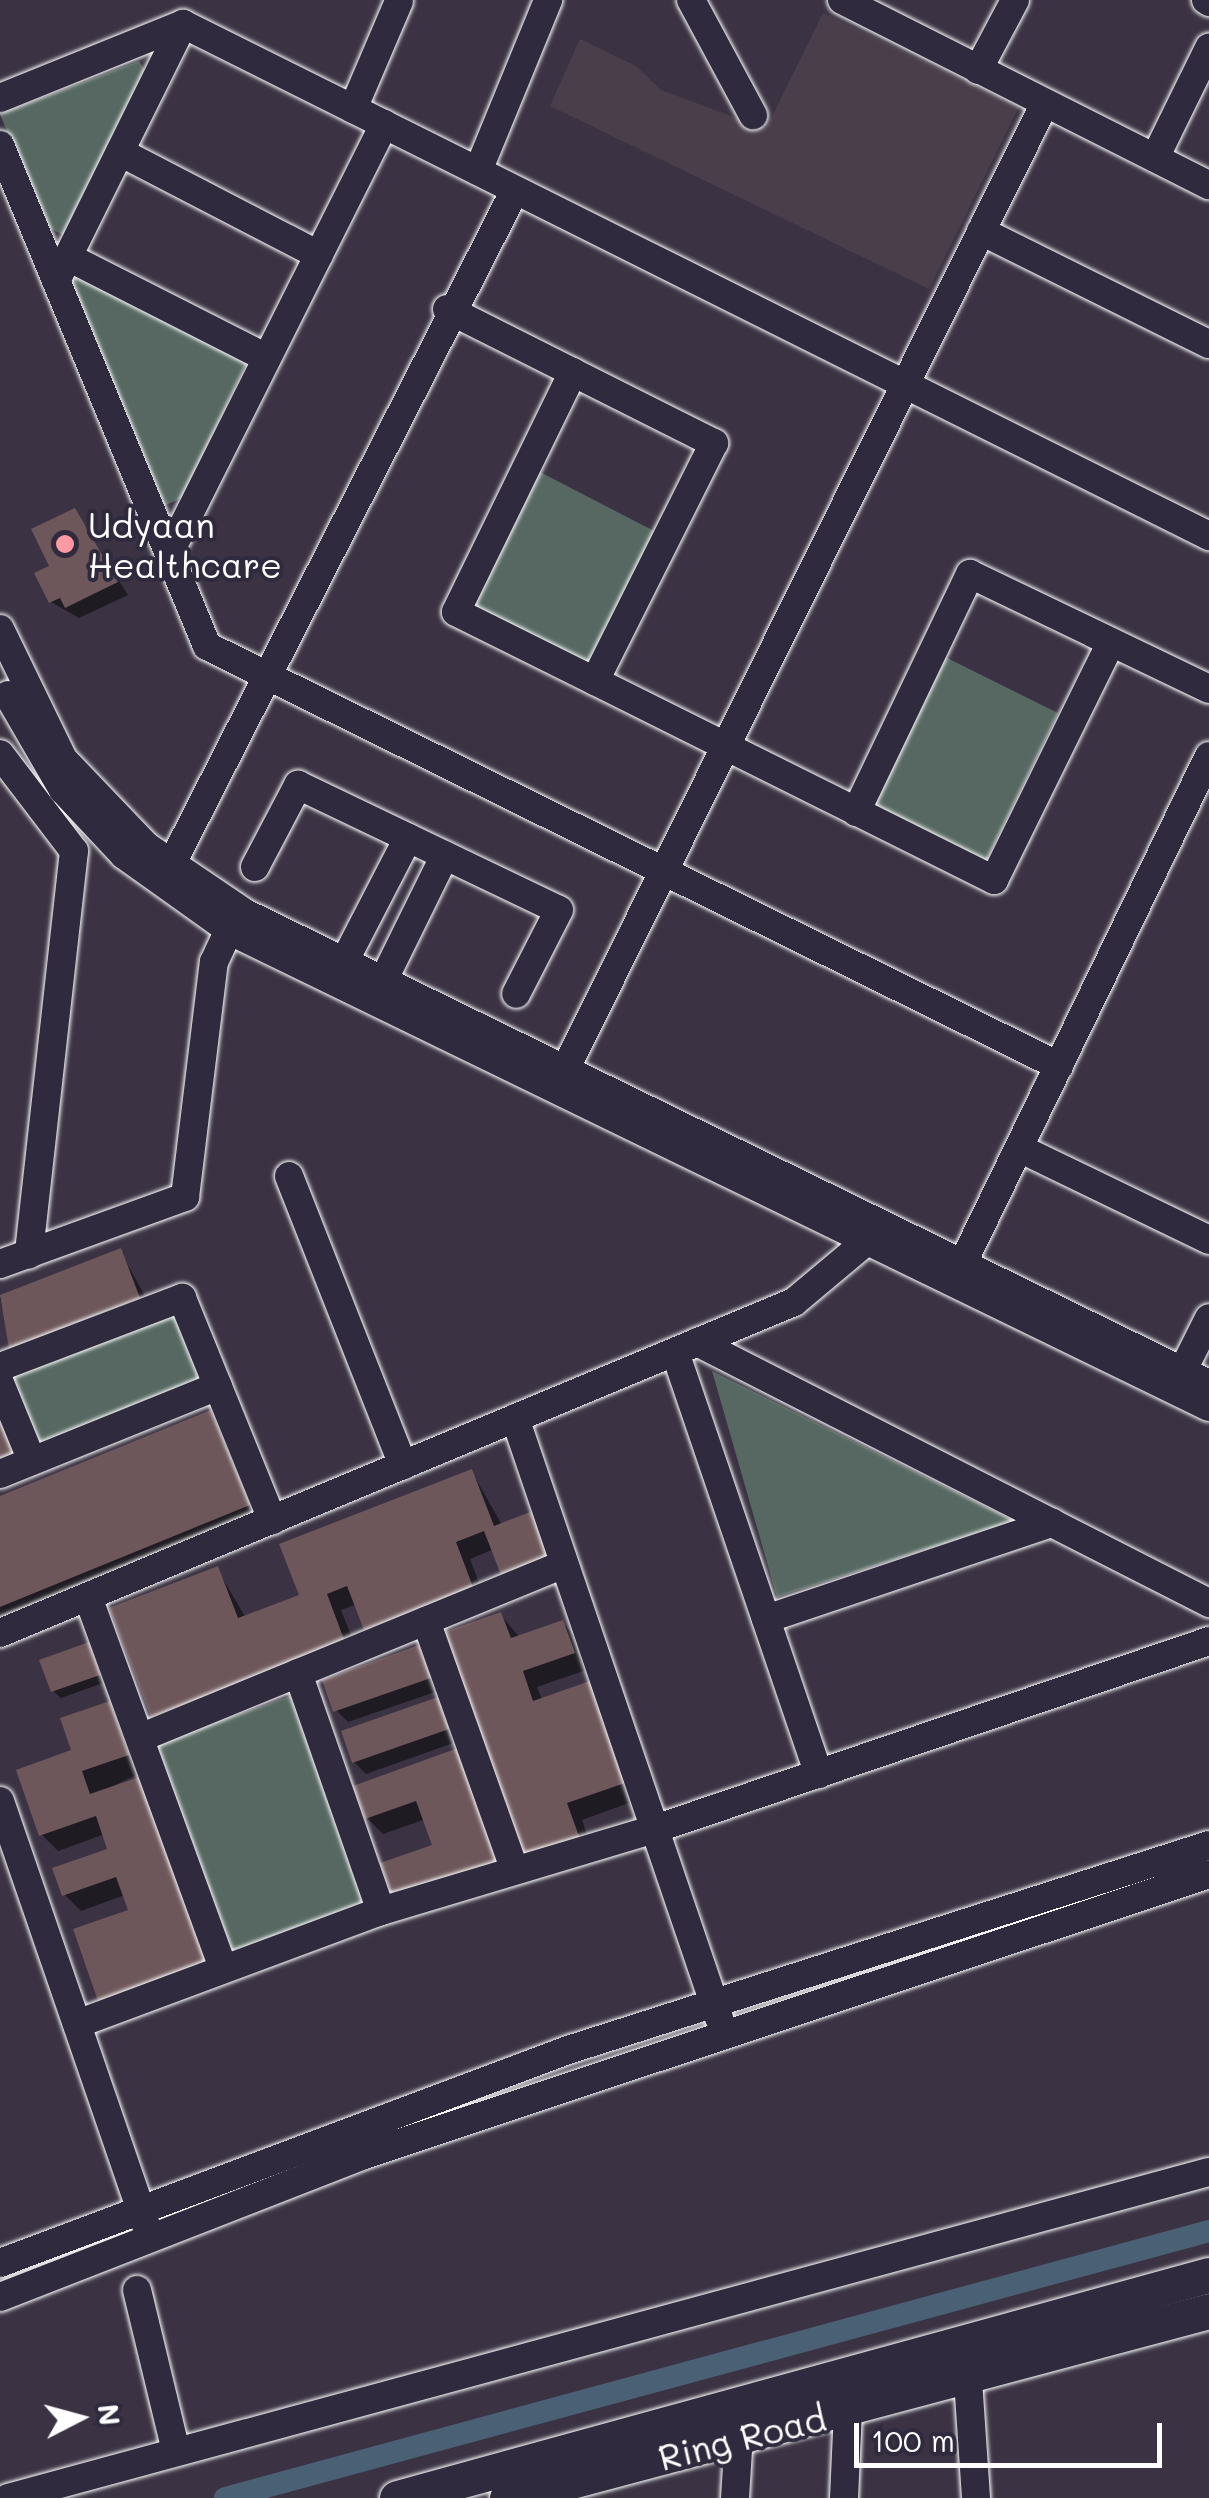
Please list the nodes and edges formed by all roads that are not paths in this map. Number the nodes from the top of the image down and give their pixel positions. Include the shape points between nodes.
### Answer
1 (548, 0) edge
2 (691, 0) edge
3 (842, 0) edge
4 (1015, 0) edge
5 (399, 1) edge
6 (182, 24) junction
7 (1206, 60) edge
8 (978, 70) junction
9 (0, 98) edge
10 (1045, 103) junction
11 (353, 109) junction
12 (754, 115) dead end
13 (384, 124) junction
14 (0, 145) edge
15 (120, 152) junction
16 (1155, 158) junction
17 (478, 172) junction
18 (1209, 185) edge
19 (515, 190) junction
20 (982, 230) junction
21 (319, 255) junction
22 (62, 269) junction
23 (447, 309) junction
24 (1209, 344) edge
25 (268, 358) junction
26 (573, 372) junction
27 (906, 384) junction
28 (1205, 524) edge
29 (169, 554) junction
30 (0, 629) edge
31 (1111, 642) junction
32 (0, 675) edge
33 (265, 676) junction
34 (594, 681) junction
35 (1209, 689) edge
36 (726, 747) junction
37 (0, 754) edge
38 (1206, 773) edge
39 (856, 812) junction
40 (408, 838) junction
41 (445, 855) junction
42 (255, 867) dead end
43 (663, 872) junction
44 (167, 873) junction
45 (229, 930) junction
46 (344, 962) junction
47 (383, 981) junction
48 (516, 994) dead end
49 (1059, 1066) junction
50 (560, 1080) junction
51 (1019, 1148) junction
52 (288, 1176) dead end
53 (1209, 1240) edge
54 (867, 1241) junction
55 (29, 1255) junction
56 (0, 1264) edge
57 (958, 1273) junction
58 (1209, 1318) edge
59 (686, 1347) junction
60 (0, 1367) edge
61 (1178, 1380) junction
62 (0, 1383) edge
63 (1209, 1384) edge
64 (218, 1386) junction
65 (1209, 1407) edge
66 (515, 1418) junction
67 (32, 1461) junction
68 (403, 1465) junction
69 (0, 1474) edge
70 (272, 1520) junction
71 (1052, 1523) junction
72 (564, 1564) junction
73 (88, 1596) junction
74 (1209, 1603) edge
75 (766, 1619) junction
76 (426, 1621) junction
77 (0, 1633) edge
78 (1209, 1642) edge
79 (298, 1673) junction
80 (140, 1738) junction
81 (819, 1774) junction
82 (0, 1801) edge
83 (655, 1829) junction
84 (1209, 1845) edge
85 (513, 1866) junction
86 (1209, 1874) edge
87 (1107, 1896) junction
88 (1055, 1898) junction
89 (381, 1911) junction
90 (1066, 1925) junction
91 (223, 1967) junction
92 (713, 2002) junction
93 (77, 2024) junction
94 (722, 2030) junction
95 (1209, 2172) edge
96 (139, 2209) junction
97 (151, 2238) junction
98 (0, 2263) edge
99 (1209, 2275) edge
100 (2, 2289) edge
101 (137, 2290) dead end
102 (1209, 2311) edge
103 (968, 2380) junction
104 (848, 2410) junction
105 (739, 2435) junction
106 (176, 2451) junction
107 (520, 2489) edge
108 (8, 2498) edge
109 (398, 2498) edge
110 (734, 2498) edge
111 (844, 2498) edge
112 (976, 2498) edge

1 - 17 street
2 - 12 street
3 - 8 street
4 - 8 street
5 - 11 street
6 - 9 street
6 - 11 street
6 - 15 street
7 - 16 street
8 - 10 street
10 - 16 street
10 - 20 street
11 - 13 street
13 - 17 street
13 - 21 street
14 - 22 street
15 - 21 street
15 - 22 street
16 - 18 street
17 - 19 street
19 - 23 street
19 - 27 street
20 - 24 street
20 - 27 street
21 - 25 street
22 - 25 street
22 - 29 street
23 - 26 street
23 - 33 street
25 - 29 street
26 - 34 street via 456,612
26 - 34 street via 714,443
27 - 28 street
27 - 36 street
29 - 33 street via 207,646
30 - 44 street via 63,759
31 - 35 street
31 - 39 street via 994,880
31 - 39 street via 970,574
32 - 44 street via 24,734 63,790
33 - 43 street
33 - 44 street
34 - 36 street
36 - 39 street
36 - 43 street
37 - 55 street via 74,851
38 - 49 street
40 - 41 street
40 - 42 street via 298,785
40 - 46 street
41 - 47 street
41 - 48 street via 559,910
43 - 49 street
43 - 50 street
44 - 45 street
44 - 46 street
45 - 50 street
45 - 55 street via 214,962 186,1196
46 - 47 street
47 - 50 street
49 - 51 street
50 - 54 street
50 - 57 street
51 - 53 street
51 - 57 street
52 - 68 street
54 - 57 street
54 - 59 street via 794,1302
55 - 56 street
57 - 61 street
58 - 61 street
59 - 66 street
59 - 71 street
59 - 75 street
60 - 64 street via 182,1298
61 - 63 street
61 - 65 street
62 - 67 street
64 - 67 street
64 - 70 street
66 - 68 street
66 - 72 street
67 - 69 street
68 - 70 street
70 - 73 street
71 - 74 street
71 - 75 street
72 - 76 street
72 - 83 street
73 - 77 street
73 - 80 street
75 - 81 street
76 - 79 street
76 - 85 street
78 - 81 street
79 - 80 street
79 - 89 street
80 - 91 street
81 - 83 street
82 - 93 street
83 - 85 street
83 - 92 street
84 - 87 street
85 - 89 street
86 - 87 street
87 - 88 street
87 - 90 street
88 - 90 street
88 - 92 street
89 - 91 street
90 - 94 street
91 - 93 street
92 - 94 street
92 - 96 street
93 - 96 street
94 - 97 street
95 - 106 street
96 - 97 street
96 - 98 street
97 - 100 street
99 - 107 main road
101 - 106 street
102 - 103 main road, Ring Road
103 - 104 main road, Ring Road
103 - 112 street
104 - 105 main road, Ring Road
104 - 111 street
105 - 107 main road, Ring Road
105 - 110 street
106 - 108 street
107 - 109 main road

